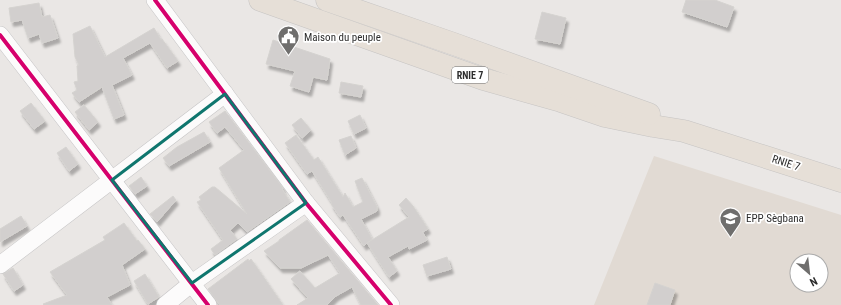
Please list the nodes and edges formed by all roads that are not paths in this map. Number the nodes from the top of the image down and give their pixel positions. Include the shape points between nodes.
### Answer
1 (155, 0) edge
2 (260, 0) edge
3 (327, 0) edge
4 (0, 35) edge
5 (224, 94) junction
6 (684, 130) junction
7 (112, 180) junction
8 (841, 181) edge
9 (306, 203) junction
10 (0, 265) edge
11 (192, 283) junction
12 (165, 305) edge
13 (208, 305) edge
14 (390, 305) edge

1 - 5 street
2 - 6 main road, RNIE 7 / RNIE 7 via 483,79 605,116
3 - 6 main road, RNIE 7 / RNIE 7 via 600,96 668,121
4 - 7 street
5 - 7 street
5 - 9 street
6 - 8 main road, RNIE 7 / RNIE 7
7 - 10 street
7 - 11 street
9 - 11 street
9 - 14 street
11 - 12 street
11 - 13 street

